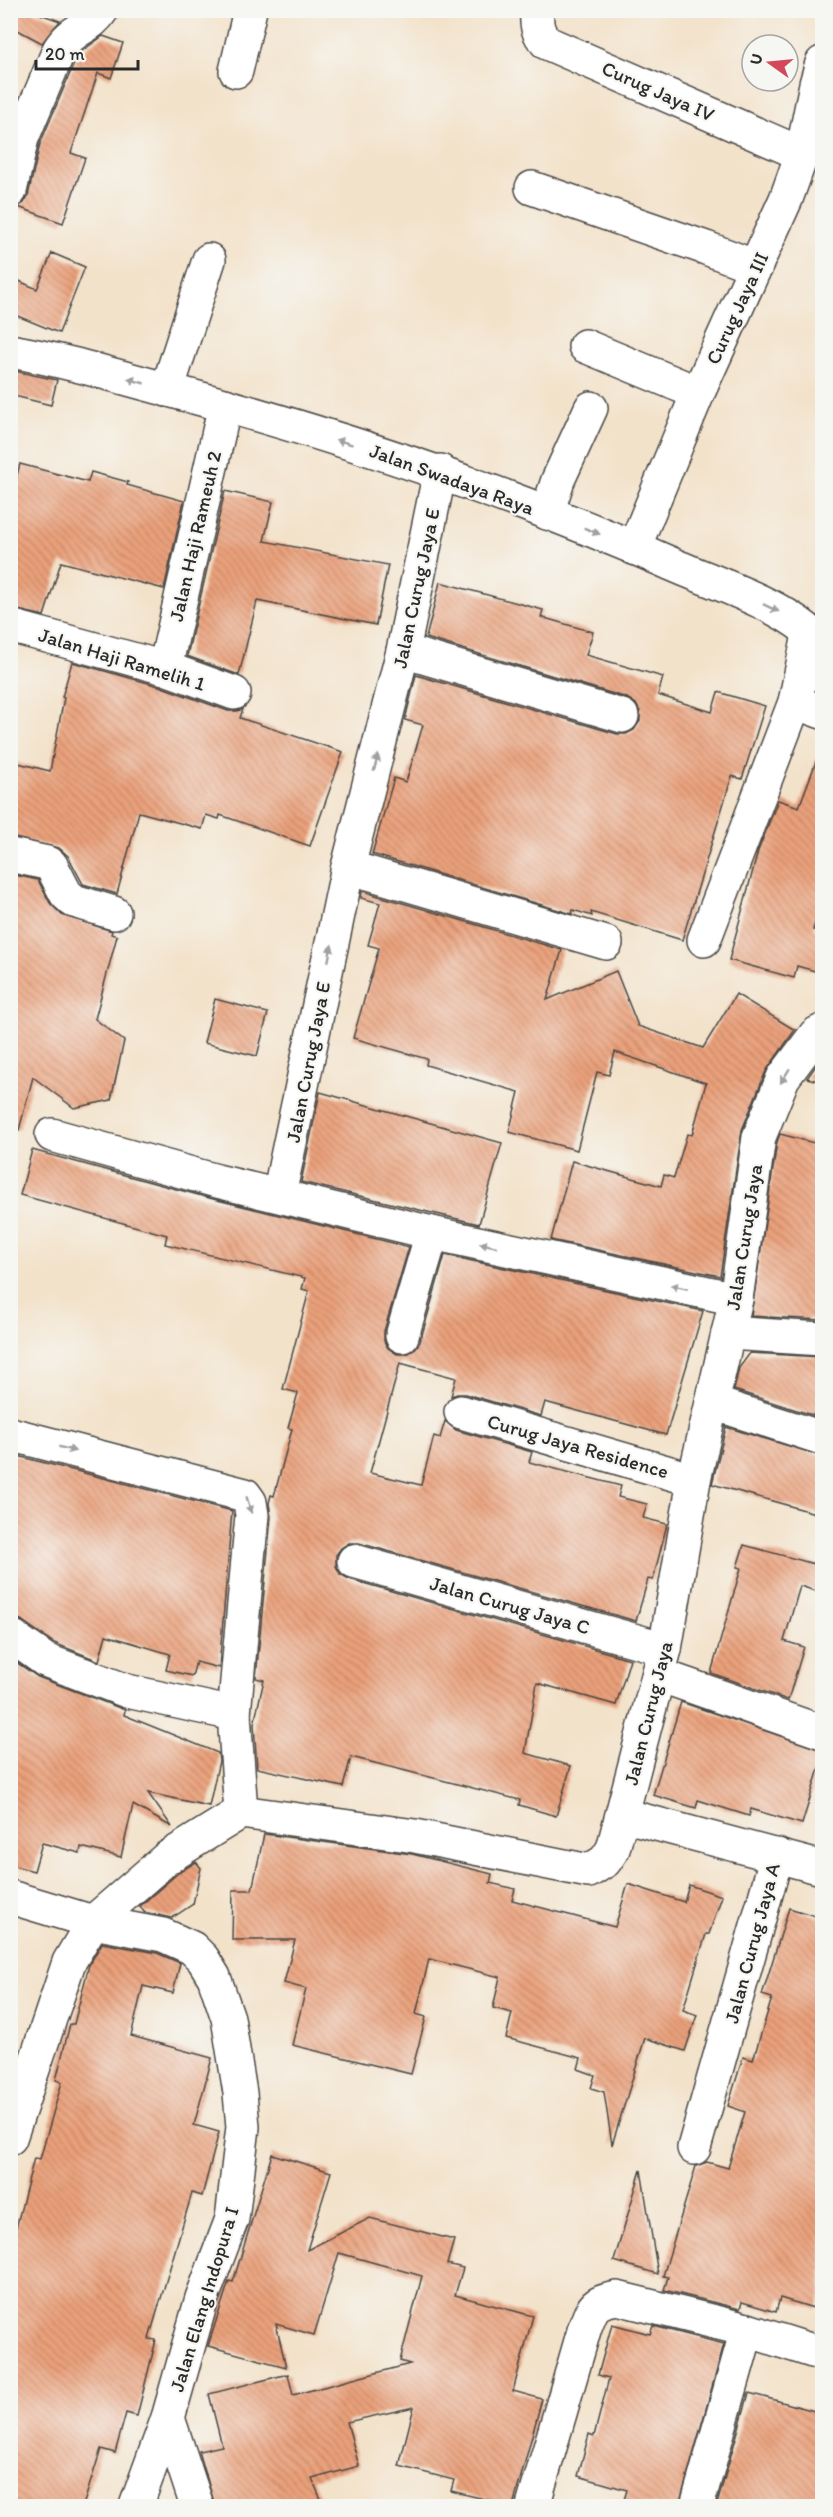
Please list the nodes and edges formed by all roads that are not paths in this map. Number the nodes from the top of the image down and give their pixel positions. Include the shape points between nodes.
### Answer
1 (102, 10) edge
2 (250, 10) edge
3 (537, 10) edge
4 (822, 63) edge
5 (236, 71) dead end
6 (802, 154) junction
7 (532, 188) dead end
8 (10, 191) edge
9 (209, 260) dead end
10 (756, 267) junction
11 (585, 345) dead end
12 (10, 351) edge
13 (167, 390) junction
14 (698, 393) junction
15 (225, 405) junction
16 (591, 408) dead end
17 (440, 471) junction
18 (547, 513) junction
19 (634, 548) junction
20 (10, 626) edge
21 (403, 651) junction
22 (165, 668) junction
23 (234, 693) dead end
24 (809, 707) edge
25 (622, 716) dead end
26 (10, 855) edge
27 (348, 867) junction
28 (114, 913) dead end
29 (704, 940) dead end
30 (606, 943) dead end
31 (822, 1031) edge
32 (52, 1135) dead end
33 (279, 1195) junction
34 (432, 1233) junction
35 (736, 1299) junction
36 (728, 1333) junction
37 (402, 1336) dead end
38 (822, 1339) edge
39 (714, 1403) junction
40 (461, 1412) dead end
41 (10, 1434) edge
42 (822, 1438) edge
43 (694, 1480) junction
44 (354, 1561) dead end
45 (10, 1635) edge
46 (662, 1662) junction
47 (234, 1714) junction
48 (822, 1732) edge
49 (241, 1812) junction
50 (624, 1815) junction
51 (777, 1855) junction
52 (822, 1869) edge
53 (10, 1897) edge
54 (93, 1922) junction
55 (10, 2138) edge
56 (694, 2148) dead end
57 (747, 2331) junction
58 (822, 2354) edge
59 (168, 2418) junction
60 (136, 2506) edge
61 (197, 2506) edge
62 (533, 2506) edge
63 (697, 2506) edge

1 - 8 street via 65,40 59,50 22,138
2 - 5 street
3 - 6 street, Curug Jaya IV via 540,36 548,43
4 - 6 street, Curug Jaya III
6 - 10 street, Curug Jaya III
7 - 10 street
9 - 13 street
10 - 14 street, Curug Jaya III
11 - 14 street
13 -> 12 street, Jalan Swadaya Raya via 44,356
13 - 15 street, Jalan Swadaya Raya
14 - 19 street, Curug Jaya III
17 -> 15 street, Jalan Swadaya Raya
15 - 22 street, Jalan Haji Rameuh 2
16 - 18 street
17 - 18 street, Jalan Swadaya Raya
17 - 21 street, Jalan Curug Jaya E
18 -> 19 street, Jalan Swadaya Raya
19 -> 24 street, Jalan Swadaya Raya via 777,611 806,629
20 - 22 street, Jalan Haji Ramelih 1
21 - 25 street
27 -> 21 street, Jalan Curug Jaya E
22 - 23 street, Jalan Haji Ramelih 1
24 - 29 street
26 - 28 street via 51,865 74,901
27 - 30 street
33 -> 27 street, Jalan Curug Jaya E
31 -> 35 street, Jalan Curug Jaya via 783,1077 759,1137
32 - 33 street
33 - 34 street
35 -> 34 street
34 - 37 street
35 - 36 street, Jalan Curug Jaya
36 - 38 street
36 - 39 street, Jalan Curug Jaya
39 - 42 street
39 - 43 street, Jalan Curug Jaya
40 - 43 street, Curug Jaya Residence
41 -> 47 street via 245,1495 252,1515
43 - 46 street, Jalan Curug Jaya
44 - 46 street, Jalan Curug Jaya C
45 - 47 street via 45,1660 127,1691
46 - 48 street, Jalan Curug Jaya C
46 - 50 street, Jalan Curug Jaya
47 - 49 street
49 - 50 street, Jalan Curug Jaya via 415,1836 589,1871 605,1861 613,1849
49 - 54 street via 167,1858
50 - 51 street, Jalan Curug Jaya A
51 - 52 street
51 - 56 street, Jalan Curug Jaya A
53 - 54 street, Jalan Elang Indopura I
54 - 55 street via 69,1962
54 - 59 street, Jalan Elang Indopura I via 163,1935 192,1948 203,1959 214,1977 228,2018 240,2093 243,2127 232,2219 202,2298
57 - 58 street
57 - 62 street via 617,2298 600,2301 592,2308 585,2327
57 - 63 street
59 - 60 street, Jalan Elang Indopura I
59 - 61 street

